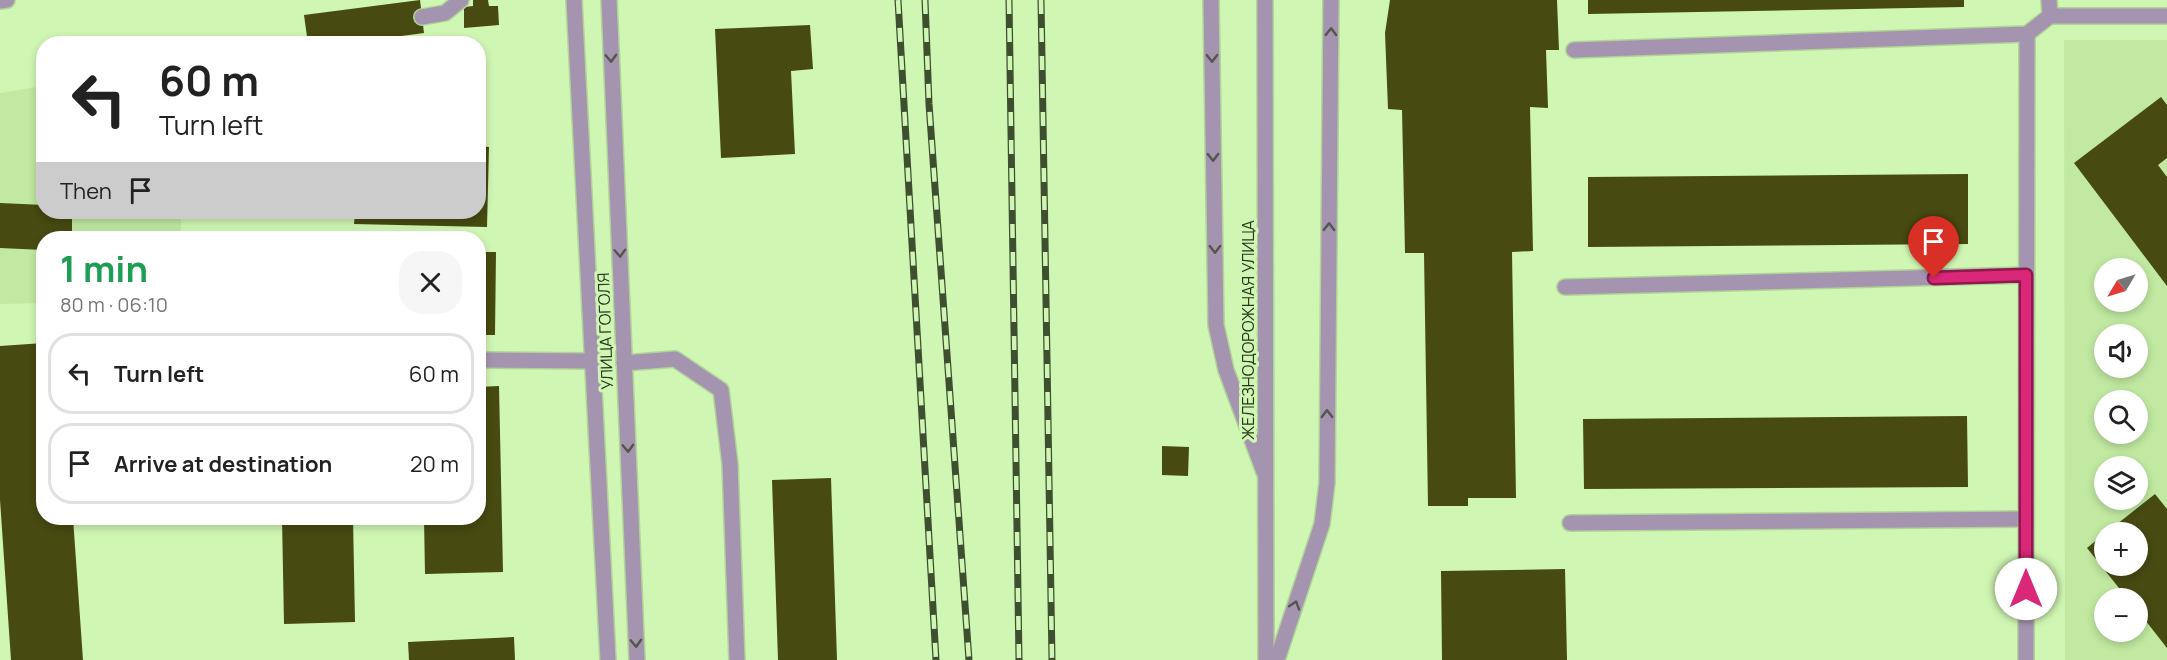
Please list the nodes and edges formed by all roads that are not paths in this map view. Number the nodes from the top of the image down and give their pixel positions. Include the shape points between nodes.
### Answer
1 (7, 0) edge
2 (461, 0) edge
3 (574, 0) edge
4 (609, 0) edge
5 (1211, 0) edge
6 (1266, 0) edge
7 (1331, 0) edge
8 (2049, 0) edge
9 (0, 1) edge
10 (2050, 16) junction
11 (2167, 16) edge
12 (422, 17) dead end
13 (2027, 34) junction
14 (1574, 50) dead end
15 (2026, 275) junction
16 (1565, 287) dead end
17 (487, 360) dead end
18 (594, 361) junction
19 (624, 363) junction
20 (1267, 481) junction
21 (2026, 519) junction
22 (1570, 523) dead end
23 (608, 660) edge
24 (637, 660) edge
25 (737, 660) edge
26 (1266, 660) edge
27 (1277, 660) edge
28 (2026, 660) edge

1 - 9 street
2 - 12 street via 445,13
3 - 18 street
4 -> 19 street, УЛИЦА ГОГОЛЯ
5 -> 20 street via 1216,325 1227,370
6 - 20 street, ЖЕЛЕЗНОДОРОЖНАЯ УЛИЦА
27 -> 7 street via 1322,524 1327,483
8 - 10 street
10 - 11 street
10 - 13 street
13 - 14 street
13 - 15 street
15 - 16 street
15 - 21 street
17 - 18 street
18 - 23 street
19 -> 24 street, УЛИЦА ГОГОЛЯ
19 - 25 street via 675,359 721,390 730,464
20 - 26 street, ЖЕЛЕЗНОДОРОЖНАЯ УЛИЦА
21 - 22 street
21 - 28 street

